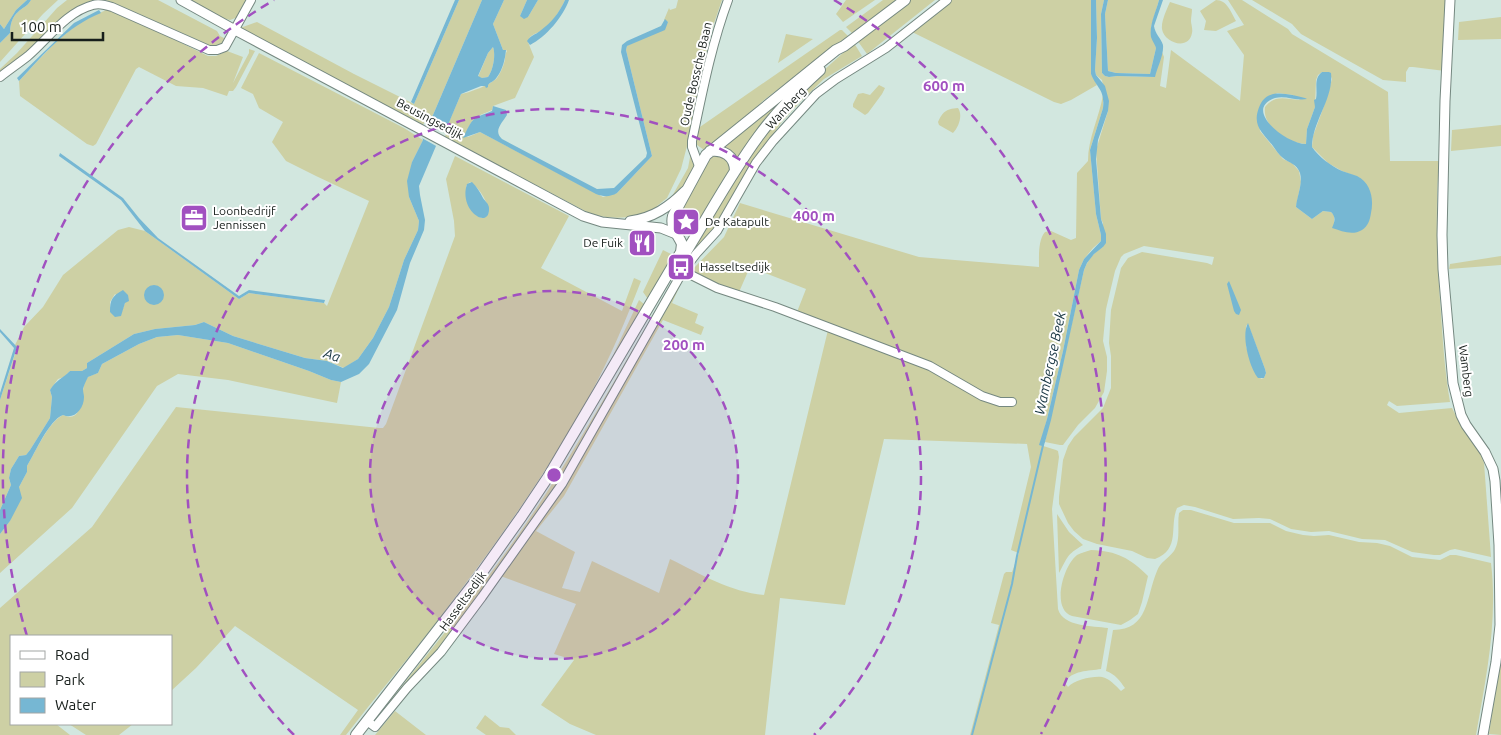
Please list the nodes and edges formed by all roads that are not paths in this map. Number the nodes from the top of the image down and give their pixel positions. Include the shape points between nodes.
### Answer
1 (181, 0) edge
2 (251, 0) edge
3 (728, 0) edge
4 (905, 0) edge
5 (947, 0) edge
6 (1450, 0) edge
7 (235, 30) junction
8 (844, 46) junction
9 (0, 77) edge
10 (695, 153) junction
11 (708, 153) junction
12 (700, 166) junction
13 (735, 171) junction
14 (687, 188) junction
15 (615, 222) junction
16 (676, 234) junction
17 (697, 235) junction
18 (678, 256) joint
19 (683, 271) junction
20 (654, 311) junction
21 (1012, 402) dead end
22 (371, 724) junction
23 (356, 735) edge
24 (362, 735) edge
25 (1483, 735) edge

1 - 7 street, Beusingsedijk
2 - 7 street
3 - 10 street, Oude Bossche Baan via 692,141
4 - 8 main road, Wamberg
5 - 19 street, Wamberg via 886,48 816,94 756,163 717,231
6 - 25 street, Wamberg via 1442,235 1453,383 1461,415 1493,469 1499,545 1499,639
7 - 9 street via 225,47 209,50 112,6 94,5 58,27
7 - 15 street, Beusingsedijk via 583,216
8 - 11 main road, Wamberg
8 - 13 main road, Wamberg via 775,115
10 - 11 street
10 - 12 street, Oude Bossche Baan
11 - 12 main road, Wamberg
11 - 13 main road via 721,151 728,154
12 - 14 main road, Wamberg
13 - 17 main road, Wamberg
14 - 15 street, Wamberg via 655,215
14 - 16 main road, Wamberg via 672,216
15 - 16 street, Beusingsedijk via 661,228
16 - 17 main road via 686,238
16 - 18 main road, Wamberg via 682,244
17 - 20 main road, Hasseltsedijk
18 - 20 main road, Hasseltsedijk
19 - 20 street, Hasseltsedijk
19 - 21 street via 716,288 930,366 982,396
20 - 22 main road, Hasseltsedijk via 542,497 478,588
22 - 23 main road, Hasseltsedijk
22 - 24 main road, Hasseltsedijk

